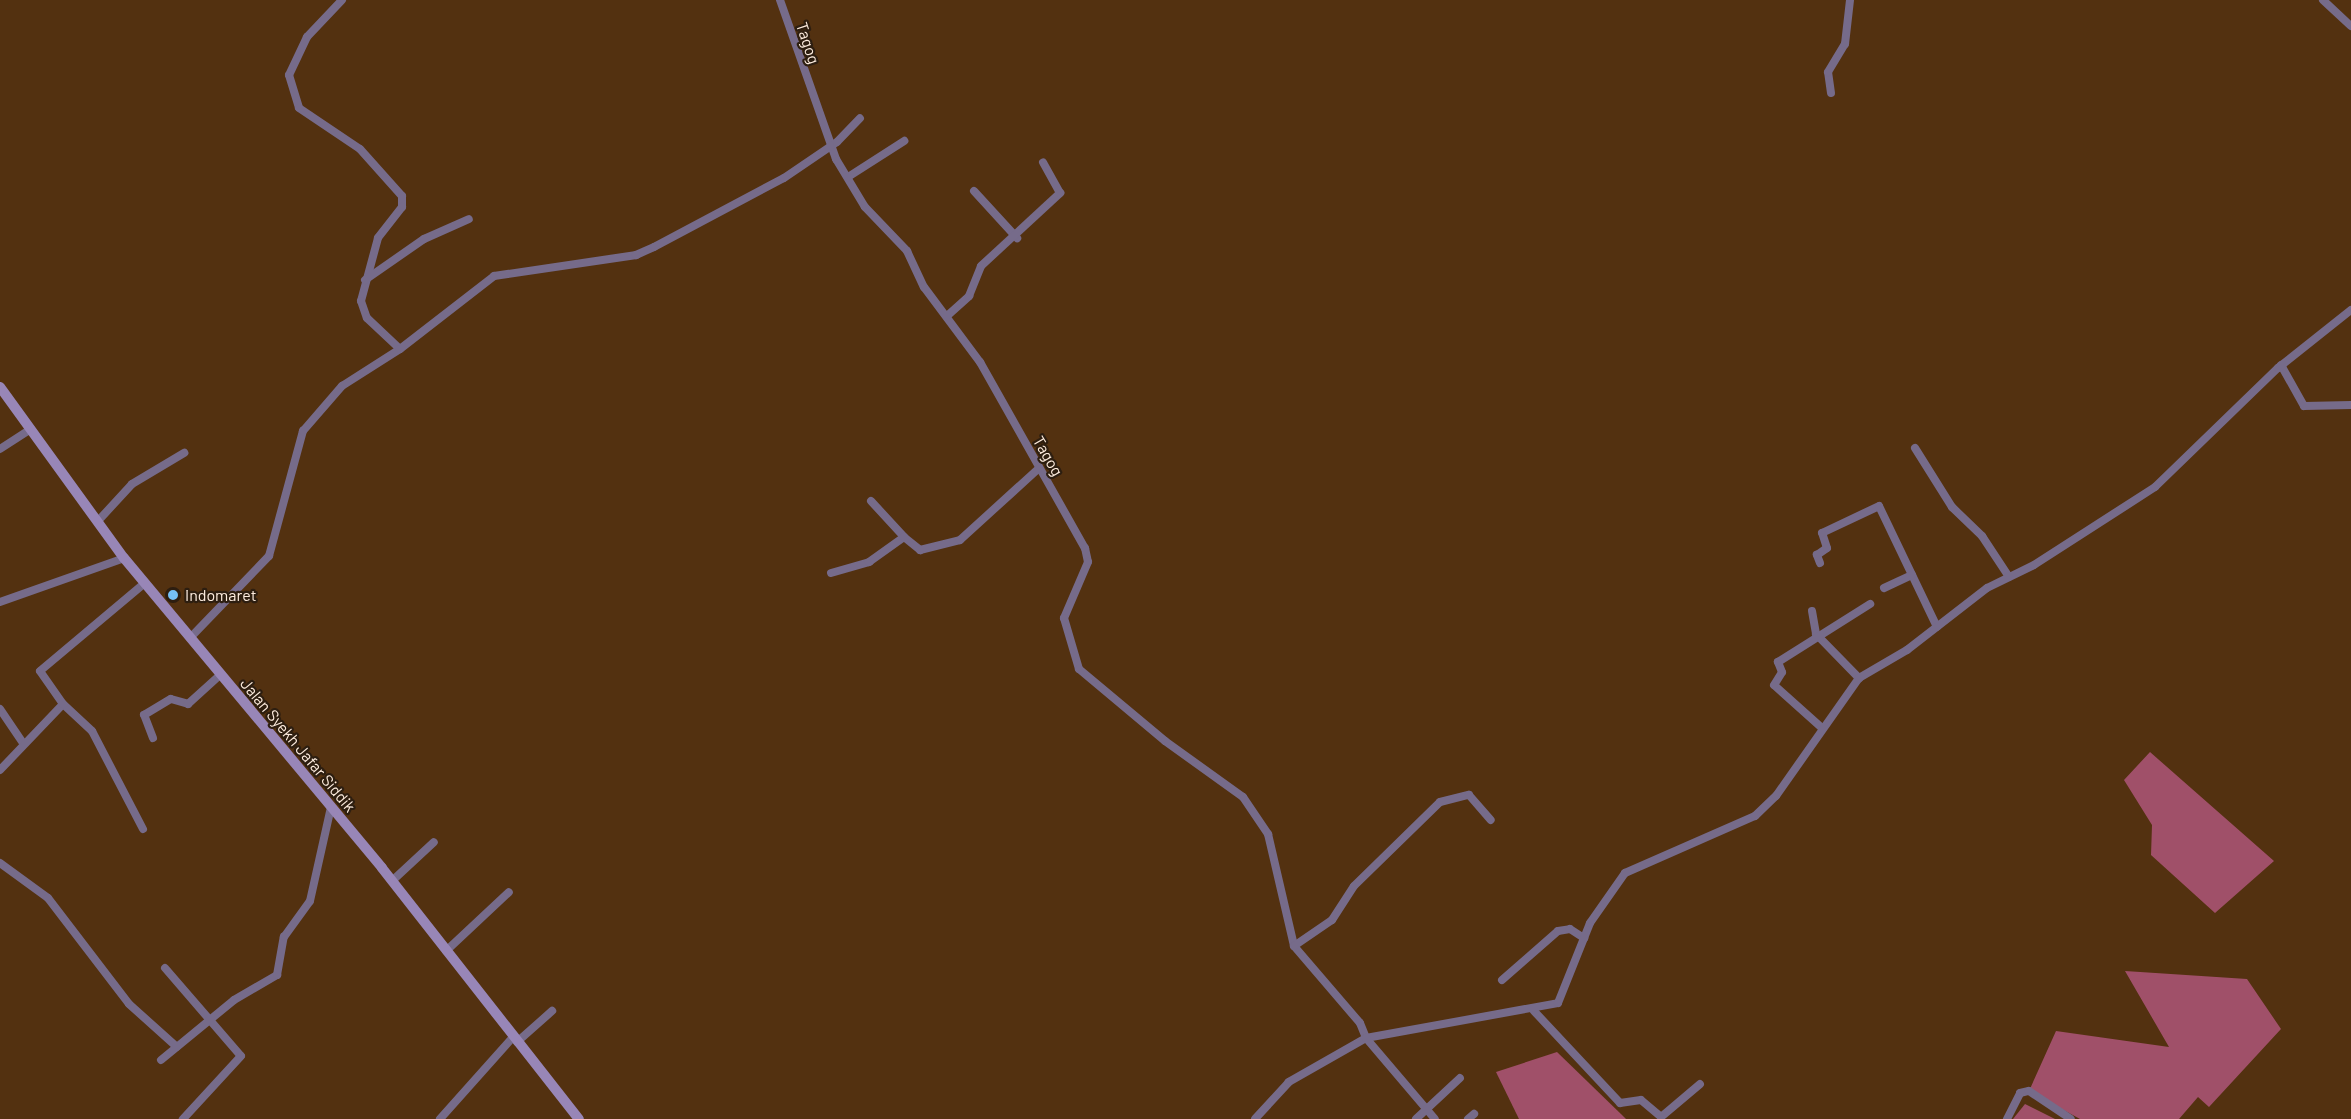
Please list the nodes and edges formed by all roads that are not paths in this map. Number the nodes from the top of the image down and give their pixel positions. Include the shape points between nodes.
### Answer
1 (342, 0) edge
2 (780, 0) edge
3 (1850, 0) edge
4 (2323, 0) edge
5 (2351, 26) edge
6 (1832, 93) dead end
7 (860, 118) dead end
8 (904, 141) dead end
9 (831, 146) junction
10 (1043, 162) dead end
11 (848, 177) junction
12 (974, 191) dead end
13 (469, 219) dead end
14 (1017, 238) junction
15 (365, 280) junction
16 (2351, 310) edge
17 (947, 316) junction
18 (400, 350) junction
19 (2281, 365) junction
20 (0, 387) edge
21 (2351, 405) edge
22 (31, 429) junction
23 (1915, 448) dead end
24 (0, 449) edge
25 (184, 453) dead end
26 (1038, 469) junction
27 (871, 501) dead end
28 (98, 521) junction
29 (905, 538) junction
30 (124, 558) junction
31 (1820, 563) dead end
32 (831, 573) dead end
33 (1912, 576) junction
34 (2009, 577) junction
35 (145, 583) junction
36 (1884, 588) dead end
37 (0, 602) edge
38 (1870, 604) dead end
39 (1812, 611) dead end
40 (1937, 627) junction
41 (1816, 634) junction
42 (190, 638) junction
43 (220, 675) junction
44 (1859, 678) junction
45 (63, 704) junction
46 (0, 709) edge
47 (1822, 729) junction
48 (153, 738) dead end
49 (23, 743) junction
50 (0, 771) edge
51 (331, 807) junction
52 (1491, 819) dead end
53 (143, 828) dead end
54 (434, 842) dead end
55 (0, 863) edge
56 (392, 881) junction
57 (509, 892) dead end
58 (1584, 938) junction
59 (1294, 946) junction
60 (446, 951) junction
61 (165, 968) dead end
62 (1502, 980) dead end
63 (552, 1011) dead end
64 (1534, 1011) junction
65 (210, 1019) junction
66 (1366, 1038) junction
67 (515, 1039) junction
68 (177, 1047) junction
69 (161, 1060) dead end
70 (1460, 1078) dead end
71 (1700, 1084) dead end
72 (1427, 1109) junction
73 (439, 1118) edge
74 (183, 1119) edge
75 (579, 1119) edge
76 (1255, 1119) edge
77 (1416, 1119) edge
78 (1435, 1119) edge
79 (2007, 1119) edge
80 (2071, 1119) edge

1 - 15 street via 307,37 289,75 299,108 360,149 402,196 402,207 382,229
2 - 9 street, Tagog
3 - 6 street via 1845,44 1828,72
4 - 5 street
7 - 9 street
8 - 11 street
9 - 11 street, Tagog
9 - 18 street via 784,178 636,255 494,276
10 - 14 street via 1062,190
11 - 17 street, Tagog via 866,207 907,251
12 - 14 street
13 - 15 street via 424,239
14 - 17 street via 981,266 969,296
15 - 18 street via 362,308
16 - 19 street
17 - 26 street, Tagog via 980,362
18 - 42 street via 342,386 310,417 269,556
19 - 21 street via 2304,406
19 - 34 street via 2155,487
20 - 22 main road, Jalan Syekh Jafar Siddik
22 - 24 street
22 - 28 main road, Jalan Syekh Jafar Siddik
23 - 34 street via 1945,497 1982,536
25 - 28 street via 132,484
26 - 29 street via 960,540 920,550
26 - 59 street, Tagog via 1087,555 1064,618 1079,669 1154,733 1243,796 1268,834
27 - 29 street
28 - 30 main road, Jalan Syekh Jafar Siddik
29 - 32 street via 869,562
30 - 35 main road, Jalan Syekh Jafar Siddik
30 - 37 street
31 - 33 street via 1817,555 1827,548 1822,533 1879,506 1907,555
33 - 36 street
33 - 40 street
34 - 40 street
35 - 42 main road, Jalan Syekh Jafar Siddik
35 - 45 street via 40,671
38 - 41 street
39 - 41 street
40 - 44 street
41 - 44 street
41 - 47 street via 1780,659 1782,672 1774,682
42 - 43 main road, Jalan Syekh Jafar Siddik
43 - 48 street via 188,704 171,699 144,715
43 - 51 main road, Jalan Syekh Jafar Siddik
44 - 47 street
45 - 49 street
45 - 53 street via 92,731
46 - 49 street
47 - 58 street via 1776,796 1755,816 1624,873 1602,899
49 - 50 street
51 - 56 main road, Jalan Syekh Jafar Siddik
51 - 65 street via 310,902 284,937 277,975
52 - 59 street via 1469,795 1440,802 1354,886 1332,920
54 - 56 street
55 - 68 street via 41,891 120,994
56 - 60 main road, Jalan Syekh Jafar Siddik
57 - 60 street
58 - 62 street via 1570,929 1558,931
58 - 64 street via 1564,995 1551,1007
59 - 66 street via 1351,1007
60 - 67 main road, Jalan Syekh Jafar Siddik
61 - 65 street
63 - 67 street
64 - 66 street
64 - 71 street via 1620,1103 1641,1100 1661,1117
65 - 68 street
65 - 74 street via 242,1059
66 - 72 street
66 - 76 street via 1289,1082
67 - 73 street
67 - 75 main road, Jalan Syekh Jafar Siddik
68 - 69 street
70 - 72 street
72 - 77 street
72 - 78 street
79 - 80 street via 2020,1094 2029,1091

